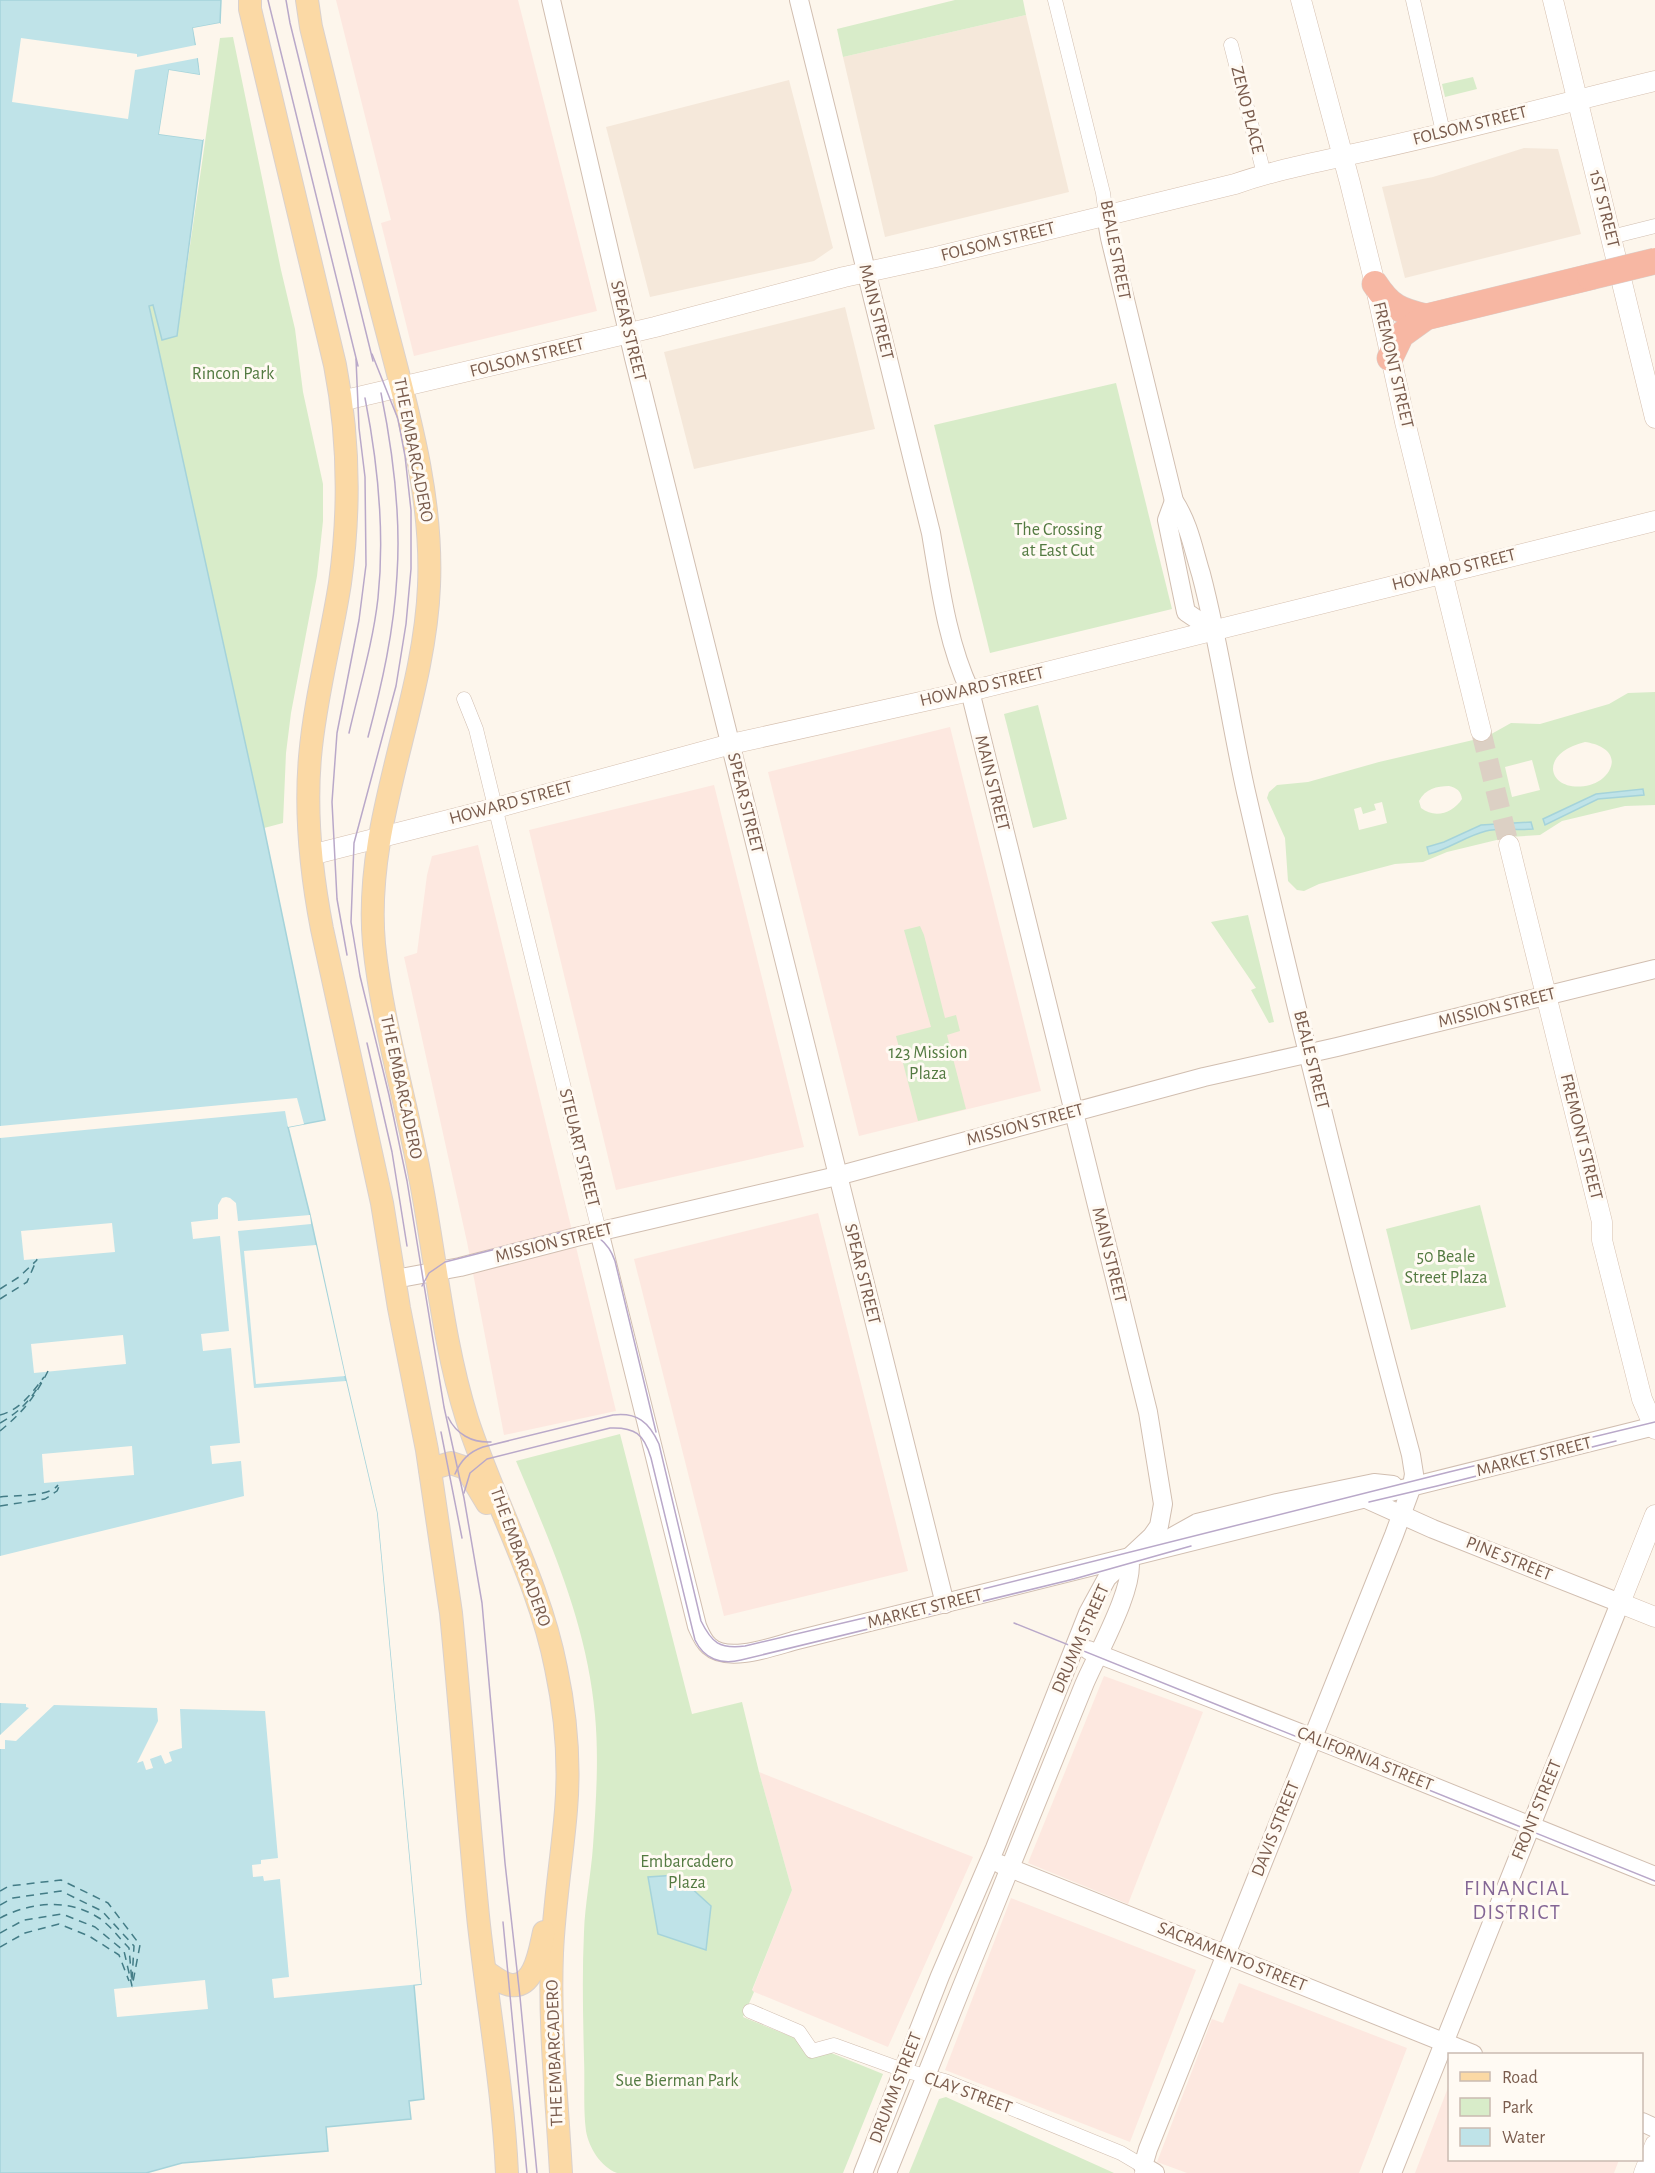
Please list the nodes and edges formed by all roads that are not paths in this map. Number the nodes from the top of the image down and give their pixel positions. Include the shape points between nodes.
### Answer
1 (249, 0) edge
2 (307, 0) edge
3 (551, 0) edge
4 (799, 0) edge
5 (1055, 0) edge
6 (1301, 0) edge
7 (1413, 0) edge
8 (1553, 0) edge
9 (1231, 45) dead end
10 (1655, 81) edge
11 (1577, 100) junction
12 (1443, 132) junction
13 (1343, 156) junction
14 (1264, 174) junction
15 (1106, 215) junction
16 (1655, 226) edge
17 (1611, 237) junction
18 (1655, 261) edge
19 (866, 272) junction
20 (1375, 284) junction
21 (1426, 317) junction
22 (628, 333) junction
23 (1390, 358) junction
24 (1649, 369) edge
25 (402, 388) junction
26 (341, 402) junction
27 (1655, 418) edge
28 (1655, 521) edge
29 (1442, 573) junction
30 (1214, 631) junction
31 (970, 691) junction
32 (464, 699) dead end
33 (1481, 731) tunnel mouth
34 (731, 744) junction
35 (496, 808) junction
36 (378, 837) junction
37 (1509, 845) tunnel mouth
38 (310, 855) junction
39 (1655, 969) edge
40 (1546, 996) junction
41 (1309, 1053) junction
42 (1073, 1112) junction
43 (837, 1176) junction
44 (599, 1231) junction
45 (437, 1271) junction
46 (396, 1279) junction
47 (1655, 1427) edge
48 (430, 1469) junction
49 (1412, 1486) junction
50 (480, 1491) junction
51 (1364, 1498) junction
52 (435, 1502) junction
53 (1402, 1514) junction
54 (1655, 1515) edge
55 (517, 1545) junction
56 (1129, 1558) junction
57 (1620, 1603) junction
58 (945, 1604) junction
59 (1655, 1617) edge
60 (1075, 1645) junction
61 (720, 1653) joint
62 (1099, 1653) junction
63 (1313, 1738) junction
64 (1530, 1826) junction
65 (990, 1860) junction
66 (1010, 1868) junction
67 (1655, 1876) edge
68 (556, 1891) junction
69 (1226, 1955) junction
70 (485, 1971) junction
71 (750, 2011) dead end
72 (1444, 2043) junction
73 (1468, 2053) edge
74 (903, 2070) junction
75 (927, 2076) junction
76 (1655, 2145) edge
77 (1147, 2171) edge
78 (507, 2173) edge
79 (561, 2173) edge
80 (863, 2173) edge
81 (887, 2173) edge
82 (1392, 2173) edge
83 (1644, 2173) edge

1 - 26 main road
2 - 25 main road, THE EMBARCADERO
3 - 22 street, SPEAR STREET
4 - 19 street, MAIN STREET
5 - 15 street, BEALE STREET
6 - 13 main road, FREMONT STREET
7 - 12 street
8 - 11 main road, 1ST STREET
9 - 14 street, ZENO PLACE
10 - 11 main road, FOLSOM STREET
11 - 12 main road, FOLSOM STREET
11 - 17 main road, 1ST STREET
12 - 13 main road, FOLSOM STREET
13 - 14 main road, FOLSOM STREET
13 - 20 main road, FREMONT STREET
14 - 15 main road, FOLSOM STREET
15 - 19 main road, FOLSOM STREET
15 - 30 street, BEALE STREET via 1174,501 1186,519
16 - 17 street
17 - 24 main road, 1ST STREET
18 - 21 highway, bridge
19 - 22 main road, FOLSOM STREET
19 - 31 street, MAIN STREET via 931,533 959,669
20 - 21 highway via 1385,300 1398,309
20 - 23 main road, FREMONT STREET
21 - 23 highway via 1401,335
22 - 25 main road, FOLSOM STREET
22 - 34 street, SPEAR STREET
23 - 29 main road, FREMONT STREET
24 - 27 main road, 1ST STREET
25 - 26 main road, FOLSOM STREET
25 - 36 main road, THE EMBARCADERO via 425,490 430,586 414,693
26 - 38 main road via 347,467 345,543 313,723 308,793
28 - 29 main road, HOWARD STREET
29 - 30 main road, HOWARD STREET
29 - 33 main road, FREMONT STREET
30 - 31 main road, HOWARD STREET
30 - 41 street, BEALE STREET via 1246,793
31 - 34 main road, HOWARD STREET
31 - 42 street, MAIN STREET
32 - 35 street, STEUART STREET via 476,729
34 - 35 main road, HOWARD STREET
34 - 43 street, SPEAR STREET
35 - 36 main road, HOWARD STREET
35 - 44 street, STEUART STREET
36 - 38 main road, HOWARD STREET
36 - 45 main road, THE EMBARCADERO via 372,893 378,972
37 - 40 main road, FREMONT STREET
38 - 46 main road via 313,885
39 - 40 street, MISSION STREET
40 - 41 street, MISSION STREET
40 - 47 main road, FREMONT STREET via 1642,1399
41 - 42 street, MISSION STREET
41 - 49 street, BEALE STREET via 1411,1455
42 - 43 street, MISSION STREET
42 - 56 street, MAIN STREET via 1148,1412 1163,1504 1159,1526
43 - 44 street, MISSION STREET
43 - 58 street, SPEAR STREET
44 - 45 street, MISSION STREET
44 - 61 street, STEUART STREET via 697,1626 709,1646
45 - 46 street, MISSION STREET
45 - 55 main road, THE EMBARCADERO via 458,1388
46 - 48 main road
47 - 49 street, MARKET STREET
48 - 50 main road via 451,1463 460,1465 470,1473
48 - 52 main road
49 - 51 street, MARKET STREET
49 - 53 street, DAVIS STREET
49 - 56 street, MARKET STREET via 1374,1483 1197,1523
50 - 52 main road via 467,1479 453,1478 438,1489
50 - 55 main road
51 - 53 street, PINE STREET
51 - 56 street, MARKET STREET
52 - 70 main road via 452,1613
53 - 57 street, PINE STREET
53 - 63 street, DAVIS STREET
54 - 57 main road, FRONT STREET
55 - 68 main road, THE EMBARCADERO via 542,1609 565,1727 566,1804
56 - 58 street, MARKET STREET
56 - 60 street, DRUMM STREET via 1107,1578
56 - 62 street, DRUMM STREET via 1126,1589
57 - 59 main road, PINE STREET
57 - 64 street, FRONT STREET
58 - 61 street, MARKET STREET via 745,1653
60 - 62 street, CALIFORNIA STREET
60 - 65 street, DRUMM STREET
62 - 63 street, CALIFORNIA STREET
62 - 66 street, DRUMM STREET
63 - 64 street, CALIFORNIA STREET
63 - 69 street, DAVIS STREET
64 - 67 street, CALIFORNIA STREET
64 - 72 street, FRONT STREET
65 - 66 street, SACRAMENTO STREET
65 - 74 street, DRUMM STREET
66 - 69 street, SACRAMENTO STREET
66 - 75 street, DRUMM STREET
68 - 70 main road via 537,1957 526,1980 509,1985
68 - 79 main road, THE EMBARCADERO via 551,1989
69 - 72 street, SACRAMENTO STREET
69 - 77 street, DAVIS STREET via 1148,2149
70 - 78 main road
71 - 74 street, CLAY STREET via 799,2031 813,2051 834,2046
72 - 73 street, SACRAMENTO STREET
72 - 82 street, FRONT STREET
74 - 75 street, CLAY STREET
74 - 80 street, DRUMM STREET
75 - 77 street, CLAY STREET via 1121,2153
75 - 81 street, DRUMM STREET
76 - 83 main road

